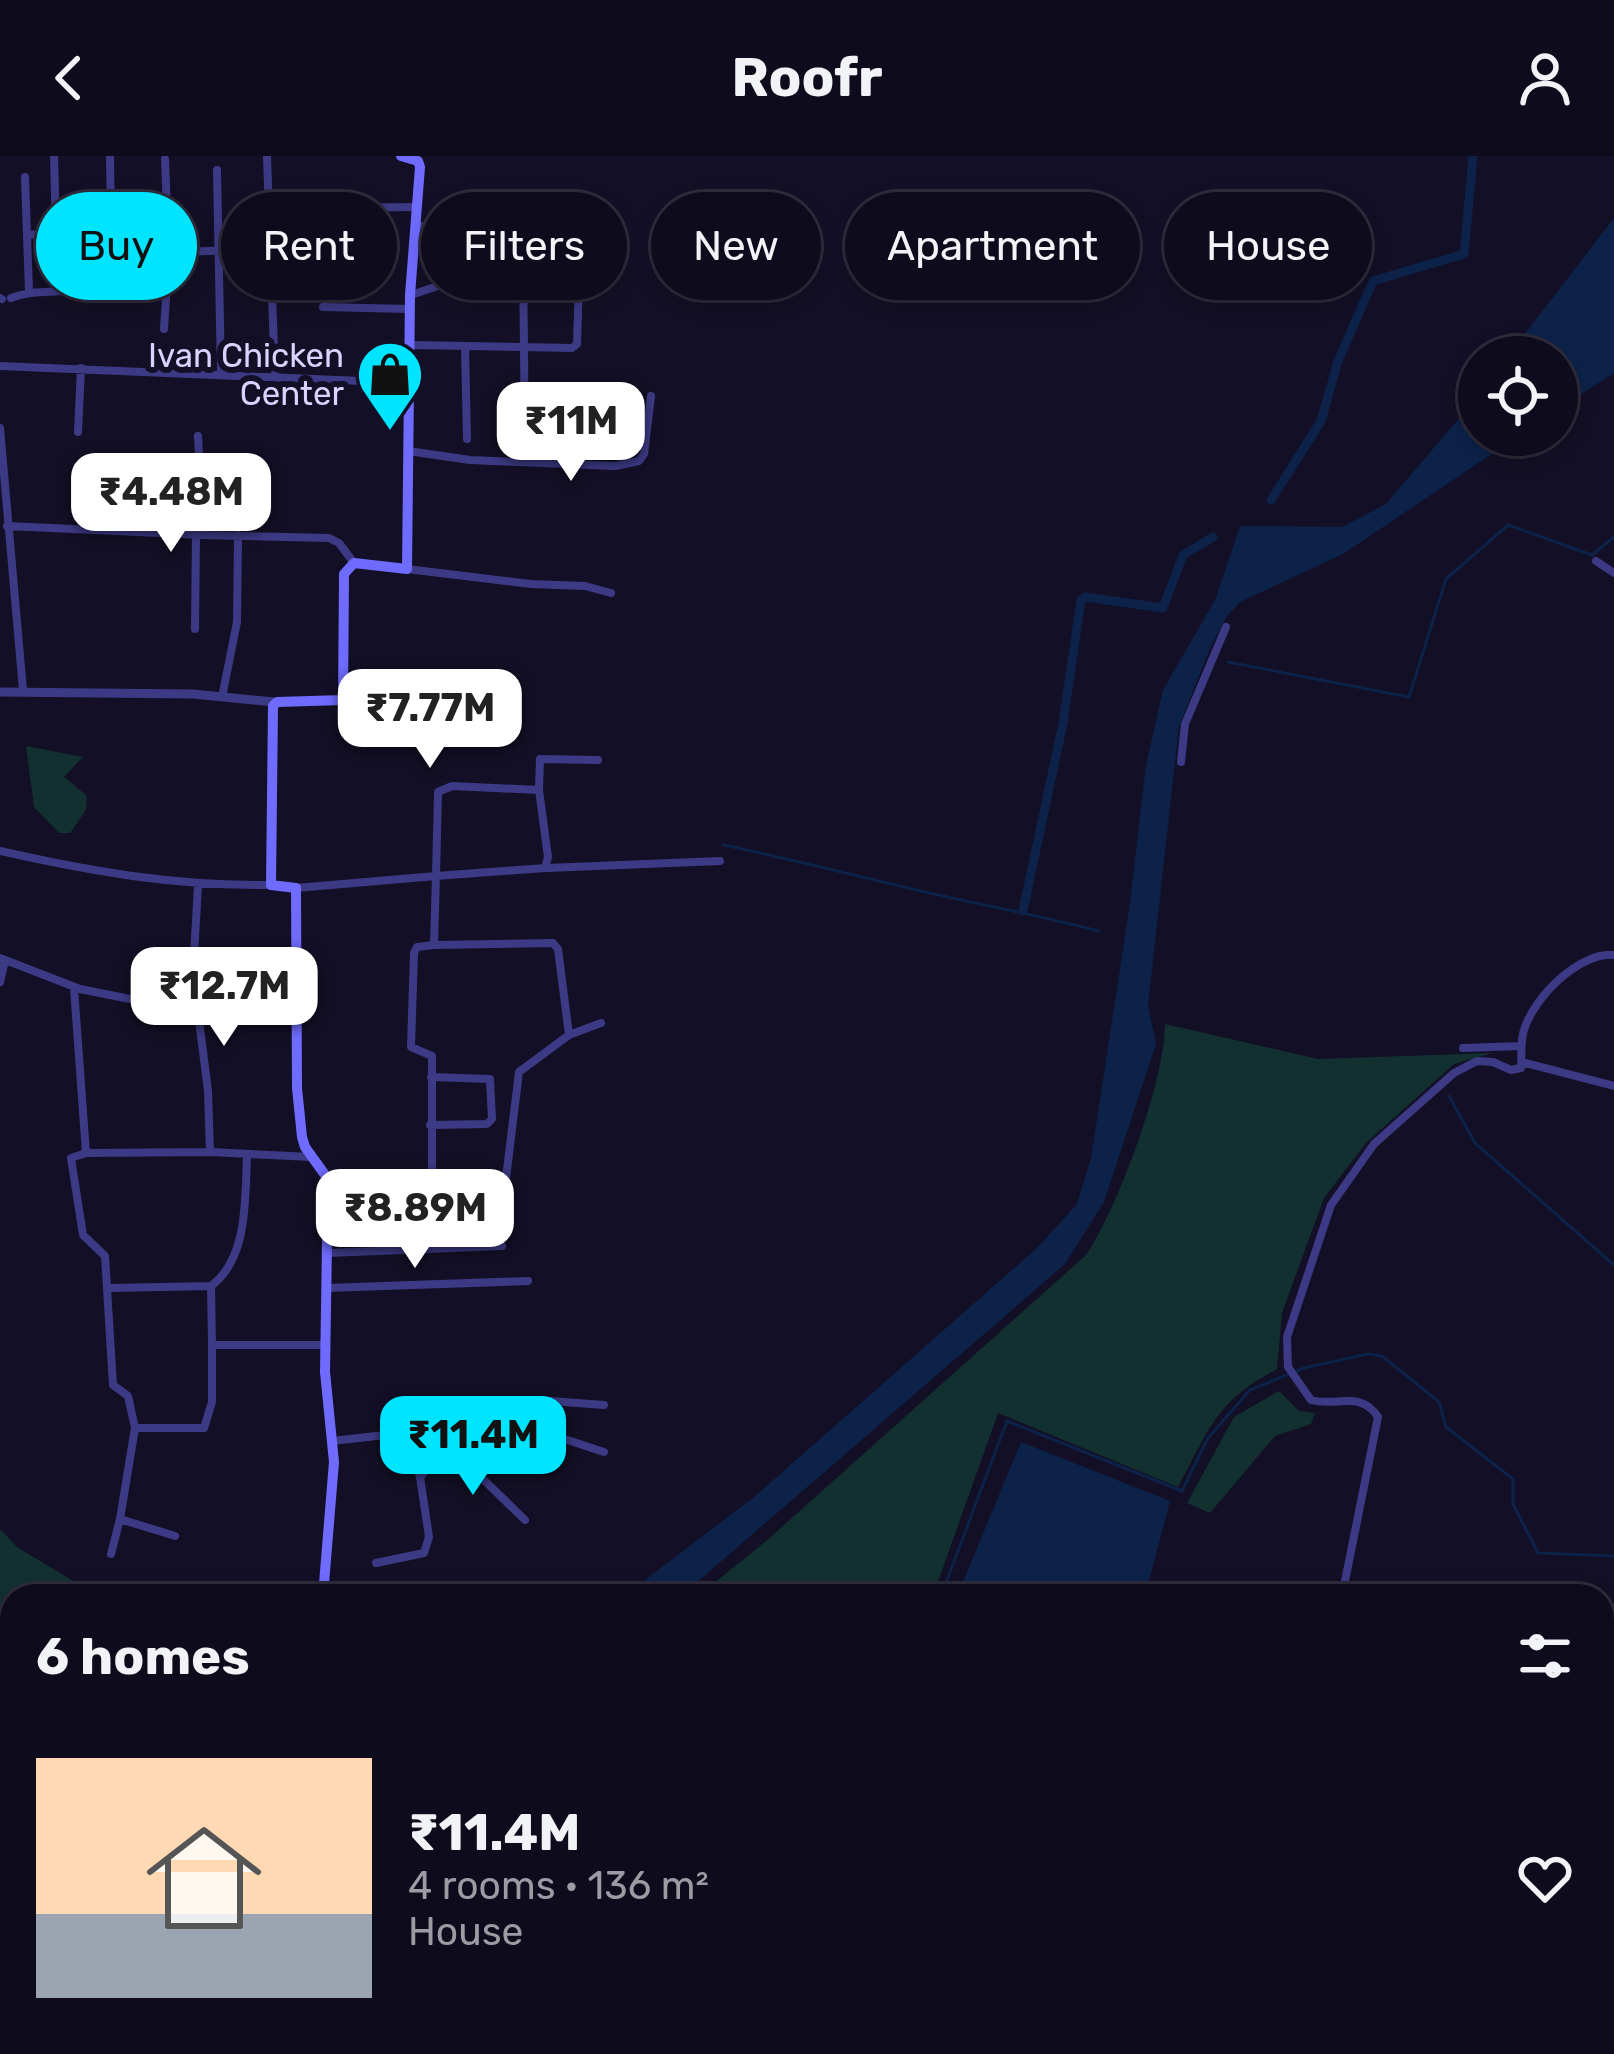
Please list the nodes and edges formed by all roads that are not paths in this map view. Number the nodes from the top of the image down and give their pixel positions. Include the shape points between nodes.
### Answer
1 (54, 156) edge
2 (110, 156) edge
3 (401, 156) edge
4 (267, 157) edge
5 (165, 159) dead end
6 (217, 170) dead end
7 (25, 177) dead end
8 (55, 192) edge
9 (110, 192) edge
10 (166, 192) edge
11 (268, 192) edge
12 (397, 207) edge
13 (416, 207) junction
14 (416, 226) junction
15 (421, 226) edge
16 (36, 234) edge
17 (27, 235) junction
18 (219, 251) junction
19 (197, 252) edge
20 (29, 291) junction
21 (36, 291) edge
22 (421, 291) edge
23 (410, 295) junction
24 (4, 298) edge
25 (164, 300) edge
26 (271, 300) edge
27 (523, 300) edge
28 (578, 300) edge
29 (323, 307) dead end
30 (411, 309) junction
31 (164, 329) dead end
32 (411, 345) junction
33 (465, 346) junction
34 (524, 347) junction
35 (0, 366) edge
36 (82, 368) junction
37 (220, 375) junction
38 (275, 377) junction
39 (410, 383) junction
40 (651, 396) dead end
41 (0, 428) edge
42 (78, 432) dead end
43 (198, 436) dead end
44 (467, 439) dead end
45 (524, 443) dead end
46 (407, 451) junction
47 (7, 526) junction
48 (200, 535) junction
49 (238, 535) junction
50 (1596, 561) dead end
51 (354, 563) junction
52 (407, 569) junction
53 (1614, 573) edge
54 (611, 593) dead end
55 (1226, 627) dead end
56 (195, 629) dead end
57 (23, 690) junction
58 (0, 692) edge
59 (222, 697) junction
60 (343, 700) junction
61 (274, 702) junction
62 (499, 737) dead end
63 (598, 760) dead end
64 (1181, 762) dead end
65 (539, 790) junction
66 (0, 851) edge
67 (720, 861) dead end
68 (545, 868) junction
69 (436, 876) junction
70 (198, 885) junction
71 (271, 885) junction
72 (296, 888) junction
73 (434, 945) junction
74 (1614, 955) edge
75 (3, 959) edge
76 (0, 982) edge
77 (74, 988) junction
78 (296, 999) junction
79 (196, 1003) junction
80 (602, 1023) dead end
81 (569, 1035) junction
82 (1521, 1046) junction
83 (1463, 1048) dead end
84 (1519, 1067) junction
85 (431, 1077) junction
86 (1614, 1086) edge
87 (430, 1126) junction
88 (210, 1152) junction
89 (86, 1153) junction
90 (310, 1156) junction
91 (247, 1157) junction
92 (328, 1179) junction
93 (432, 1180) junction
94 (502, 1246) dead end
95 (327, 1253) junction
96 (528, 1281) dead end
97 (211, 1286) junction
98 (110, 1288) junction
99 (326, 1288) junction
100 (326, 1345) junction
101 (212, 1346) junction
102 (537, 1400) junction
103 (604, 1406) dead end
104 (135, 1428) junction
105 (332, 1441) junction
106 (450, 1447) junction
107 (604, 1452) dead end
108 (420, 1477) junction
109 (120, 1519) junction
110 (525, 1520) dead end
111 (176, 1536) dead end
112 (111, 1554) dead end
113 (376, 1563) dead end
114 (324, 1584) edge
115 (1344, 1584) edge

1 - 8 street
2 - 9 street
3 - 13 main road via 420,166
4 - 11 street
5 - 10 street
6 - 18 street
7 - 17 street
12 - 13 street
13 - 14 main road
14 - 15 street
14 - 23 main road
16 - 17 street
17 - 20 street
18 - 19 street
18 - 37 street
20 - 21 street
20 - 24 street
22 - 23 street
23 - 30 main road
25 - 31 street
26 - 38 street
27 - 34 street
28 - 34 street via 575,347
29 - 30 street
30 - 32 main road
32 - 33 street
32 - 39 main road
33 - 34 street
33 - 44 street
34 - 45 street
35 - 36 street
36 - 37 street
36 - 42 street
37 - 38 street
38 - 39 street
39 - 46 main road
40 - 46 street via 639,461 470,460
41 - 47 street
43 - 48 street
46 - 52 main road
47 - 48 street
47 - 57 street
48 - 49 street
48 - 56 street
49 - 51 street via 329,538
49 - 59 street via 237,622
50 - 53 street
51 - 52 main road
51 - 60 main road via 344,574
52 - 54 street
55 - 64 street via 1185,724
57 - 58 street
57 - 59 street
59 - 61 street
60 - 61 main road
60 - 62 street via 498,705
61 - 71 main road
63 - 65 street via 542,758
65 - 68 street
65 - 69 street via 438,792
66 - 70 street
67 - 68 street
68 - 69 street
69 - 72 street
69 - 73 street
70 - 71 street
70 - 79 street
71 - 72 main road
72 - 78 main road
73 - 81 street via 554,943
73 - 85 street via 415,949 411,1047 431,1053
74 - 82 street via 1594,955 1539,1001
75 - 76 street
75 - 77 street
77 - 79 street
77 - 89 street
78 - 79 street
78 - 90 main road via 297,1088
79 - 88 street
80 - 81 street
81 - 93 street via 519,1072 506,1178
82 - 83 street
82 - 84 street
84 - 86 street
84 - 115 street via 1466,1065 1374,1144 1322,1229 1287,1337 1288,1367 1316,1402 1361,1401 1378,1417
85 - 87 street
85 - 87 street via 490,1079 492,1119
87 - 93 street
88 - 89 street
88 - 91 street
89 - 98 street via 71,1158 81,1226 105,1256
90 - 91 street
90 - 92 main road
91 - 97 street via 239,1239 230,1266
92 - 93 street
92 - 95 main road
94 - 95 street
95 - 99 main road
96 - 99 street
97 - 98 street
97 - 101 street
98 - 104 street via 113,1385 128,1396
99 - 100 main road
100 - 101 street
100 - 105 main road
101 - 104 street via 204,1428
102 - 103 street
102 - 106 street via 486,1404
102 - 107 street via 535,1429
104 - 109 street
105 - 108 street via 403,1433
105 - 114 main road
106 - 108 street
106 - 110 street
108 - 113 street via 428,1546 417,1557
109 - 111 street
109 - 112 street

